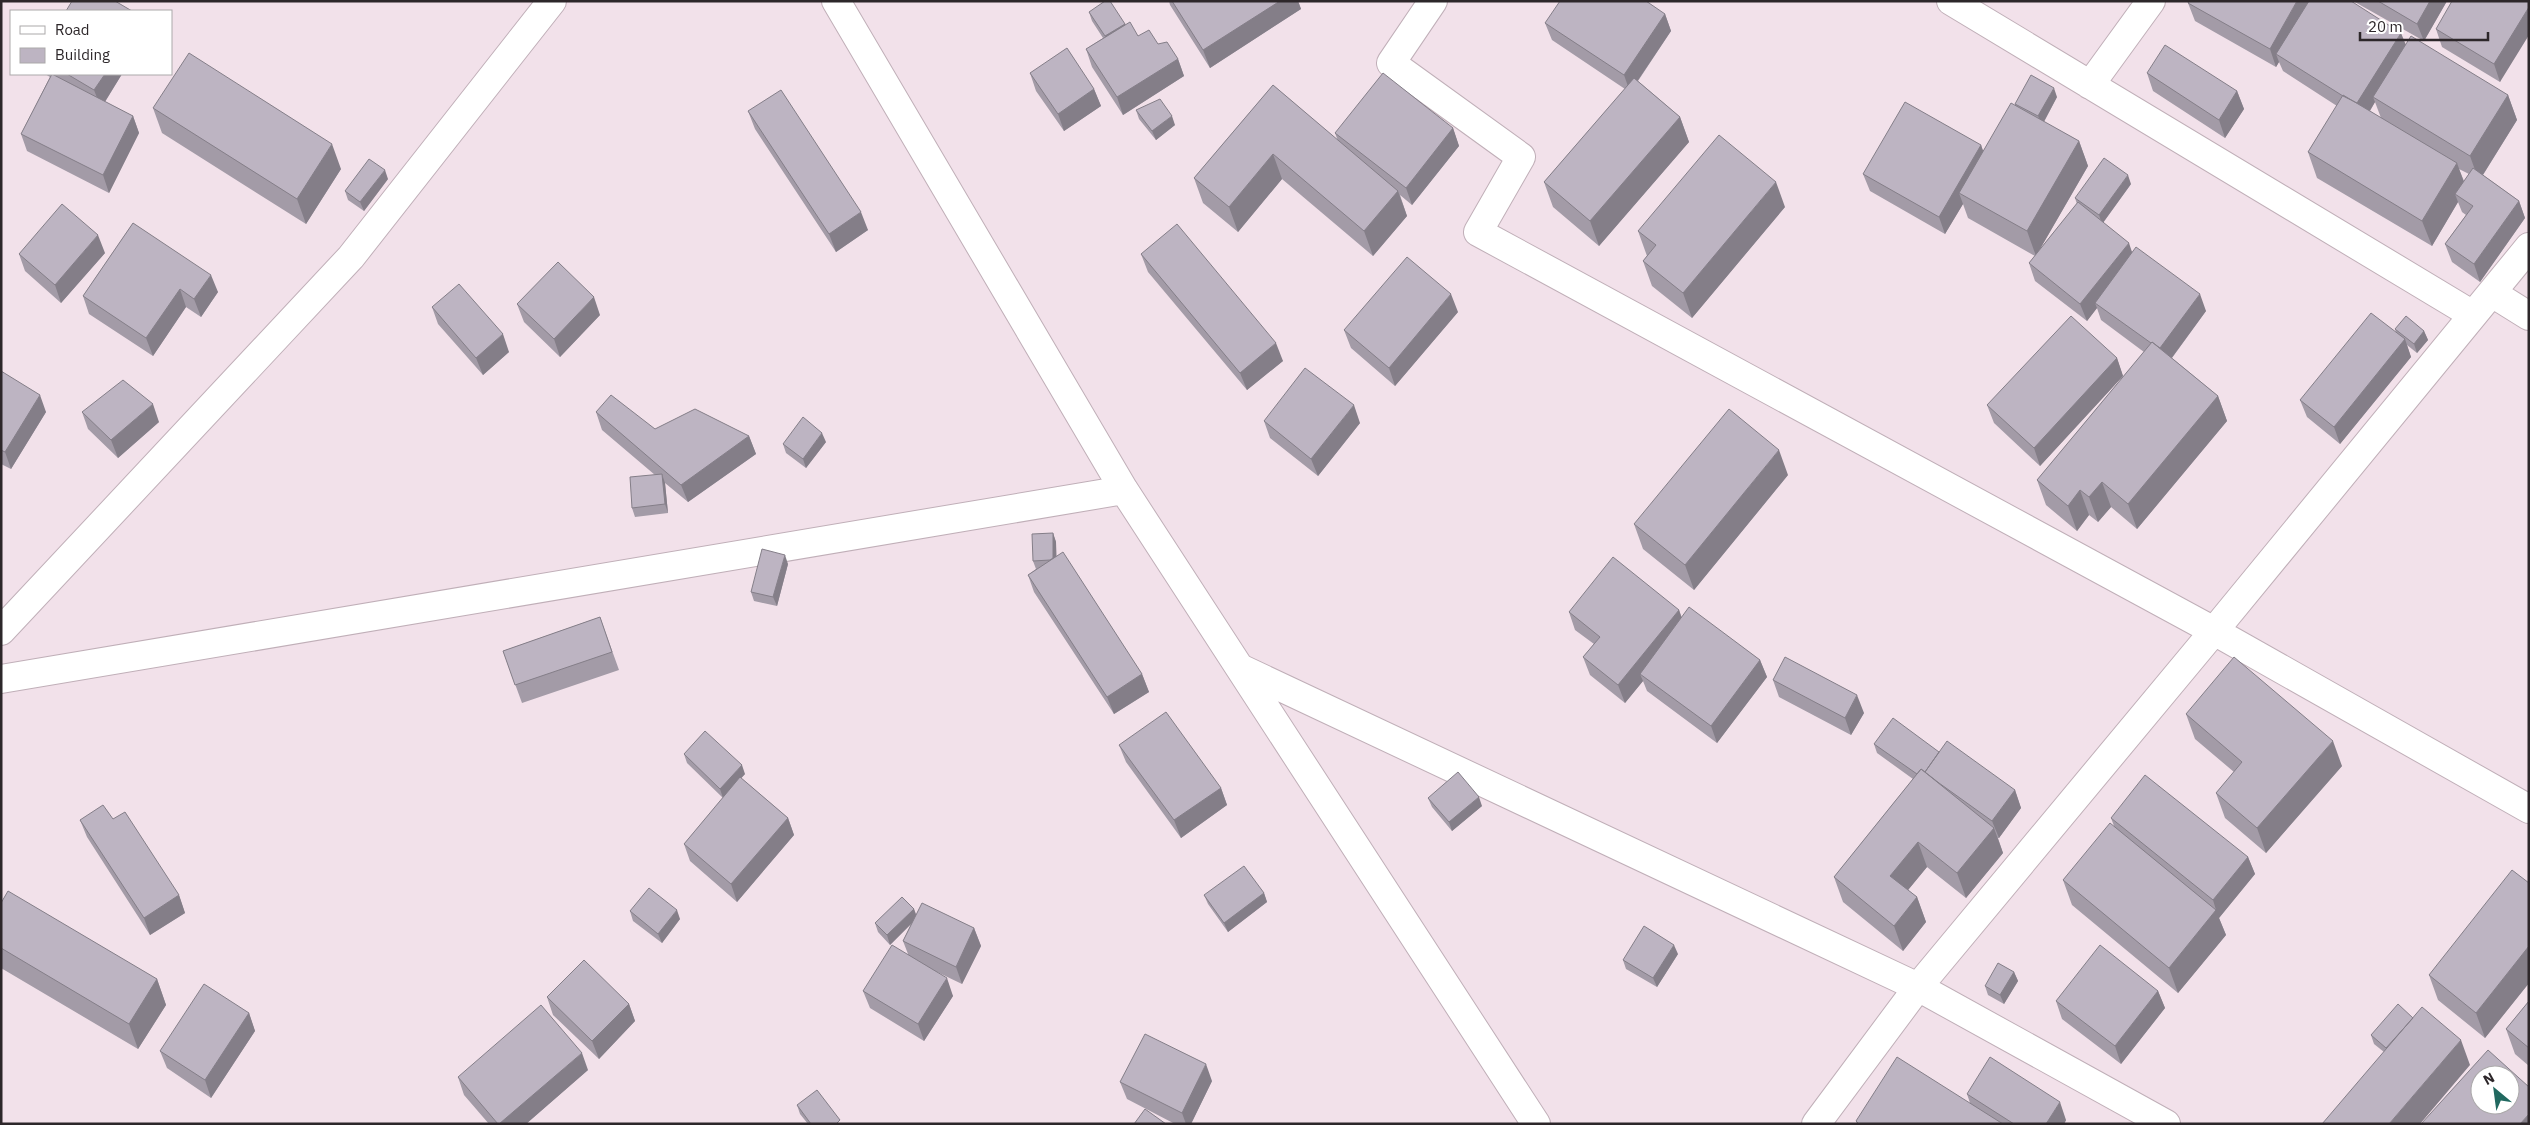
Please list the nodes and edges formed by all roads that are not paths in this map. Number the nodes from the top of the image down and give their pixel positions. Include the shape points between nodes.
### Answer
1 (552, 1) edge
2 (836, 1) edge
3 (1433, 1) edge
4 (1952, 1) edge
5 (2151, 1) edge
6 (2090, 85) junction
7 (2529, 247) edge
8 (2492, 293) junction
9 (2473, 315) junction
10 (2529, 316) edge
11 (1124, 490) junction
12 (1, 631) edge
13 (2214, 631) junction
14 (1240, 668) junction
15 (1, 679) edge
16 (2529, 809) edge
17 (1918, 987) junction
18 (1536, 1124) edge
19 (1816, 1124) edge
20 (2166, 1124) edge

1 - 12 street via 351,257
2 - 11 street
3 - 13 street via 1391,63 1521,157 1478,232
4 - 6 street
5 - 6 street
6 - 9 street
7 - 8 street
8 - 9 street
8 - 10 street
9 - 13 street
11 - 14 street
11 - 15 street
13 - 16 street
13 - 17 street
14 - 17 street
14 - 18 street
17 - 19 street
17 - 20 street

